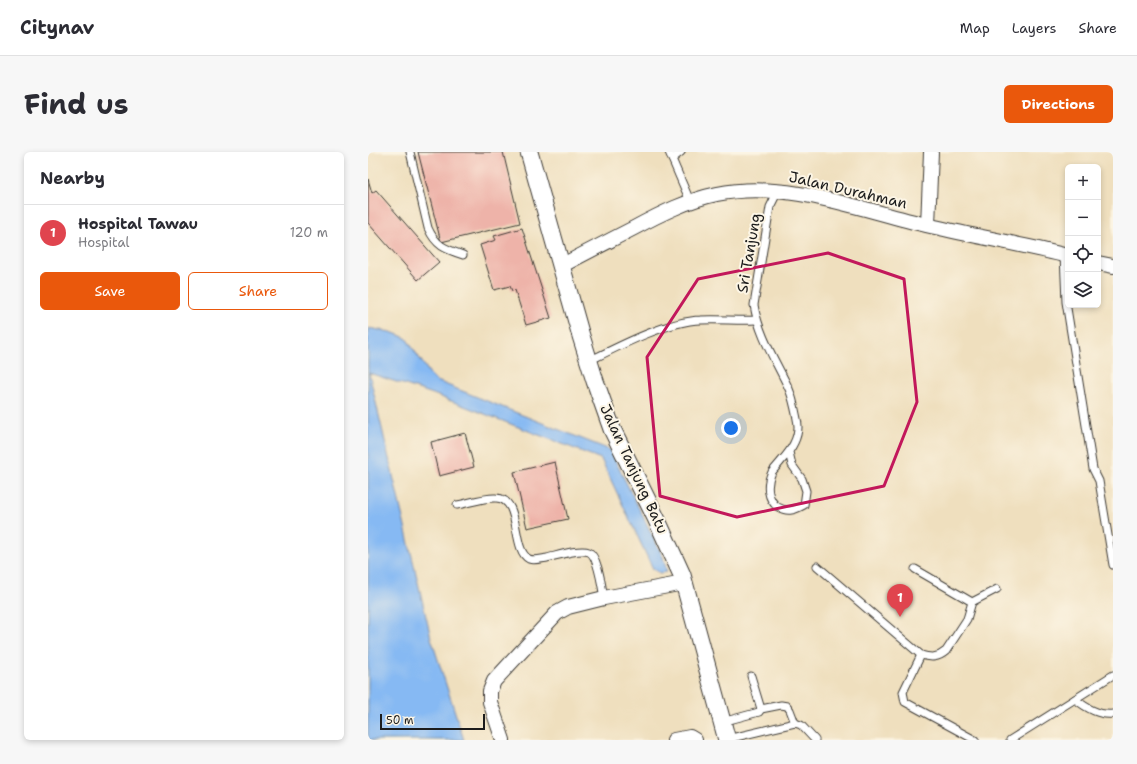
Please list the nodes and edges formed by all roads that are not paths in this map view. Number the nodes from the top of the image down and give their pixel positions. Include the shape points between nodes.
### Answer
1 (410, 152) edge
2 (529, 152) edge
3 (681, 152) edge
4 (931, 152) edge
5 (670, 155) edge
6 (778, 191) junction
7 (690, 201) junction
8 (928, 226) junction
9 (464, 255) dead end
10 (1065, 255) edge
11 (1101, 264) edge
12 (561, 266) junction
13 (1113, 266) edge
14 (1065, 272) edge
15 (756, 320) junction
16 (589, 361) junction
17 (789, 452) junction
18 (457, 505) dead end
19 (1113, 565) edge
20 (816, 566) dead end
21 (915, 569) dead end
22 (683, 579) junction
23 (997, 588) dead end
24 (604, 598) junction
25 (972, 602) junction
26 (921, 655) junction
27 (1113, 675) edge
28 (751, 676) dead end
29 (1075, 699) junction
30 (761, 709) junction
31 (1113, 714) edge
32 (722, 722) junction
33 (795, 723) junction
34 (503, 740) edge
35 (674, 740) edge
36 (696, 740) edge
37 (727, 740) edge
38 (815, 740) edge
39 (974, 740) edge
40 (1010, 740) edge

1 - 9 lane via 431,236 440,246
2 - 12 street, Jalan Tanjung Batu
3 - 5 lane
4 - 8 street
5 - 7 lane
6 - 7 street, Jalan Durahman via 740,191
6 - 8 street, Jalan Durahman via 839,202
6 - 15 lane, Sri Tanjung via 770,207 756,289
7 - 12 street, Jalan Durahman
8 - 10 street, Jalan Durahman
11 - 13 street
12 - 16 street, Jalan Tanjung Batu
14 - 19 lane via 1064,290 1092,469 1099,481
15 - 16 lane via 700,320 677,324 651,332
15 - 17 lane, Sri Tanjung via 790,391 798,420 798,433
16 - 22 street, Jalan Tanjung Batu via 612,429
17 - 17 lane, Sri Tanjung via 792,465 802,479 806,491 804,505 795,510 783,510 772,503 769,495 768,485 772,472
18 - 24 lane via 497,497 507,502 512,510 522,553 529,559 536,560 579,551 588,552 594,556
20 - 26 lane
21 - 25 lane
22 - 24 street
22 - 32 street, Jalan Tanjung Batu
23 - 25 lane
24 - 34 street via 568,607 557,613 494,681 490,691 490,702
25 - 26 lane via 967,619 946,651 936,657
26 - 39 lane via 903,692 903,698 908,704
27 - 29 lane
28 - 30 lane
29 - 31 lane via 1097,711
29 - 40 lane
30 - 32 lane via 759,712
30 - 33 lane via 787,706
32 - 37 street, Jalan Tanjung Batu
33 - 37 lane
33 - 38 lane via 801,725
35 - 36 street via 690,737

